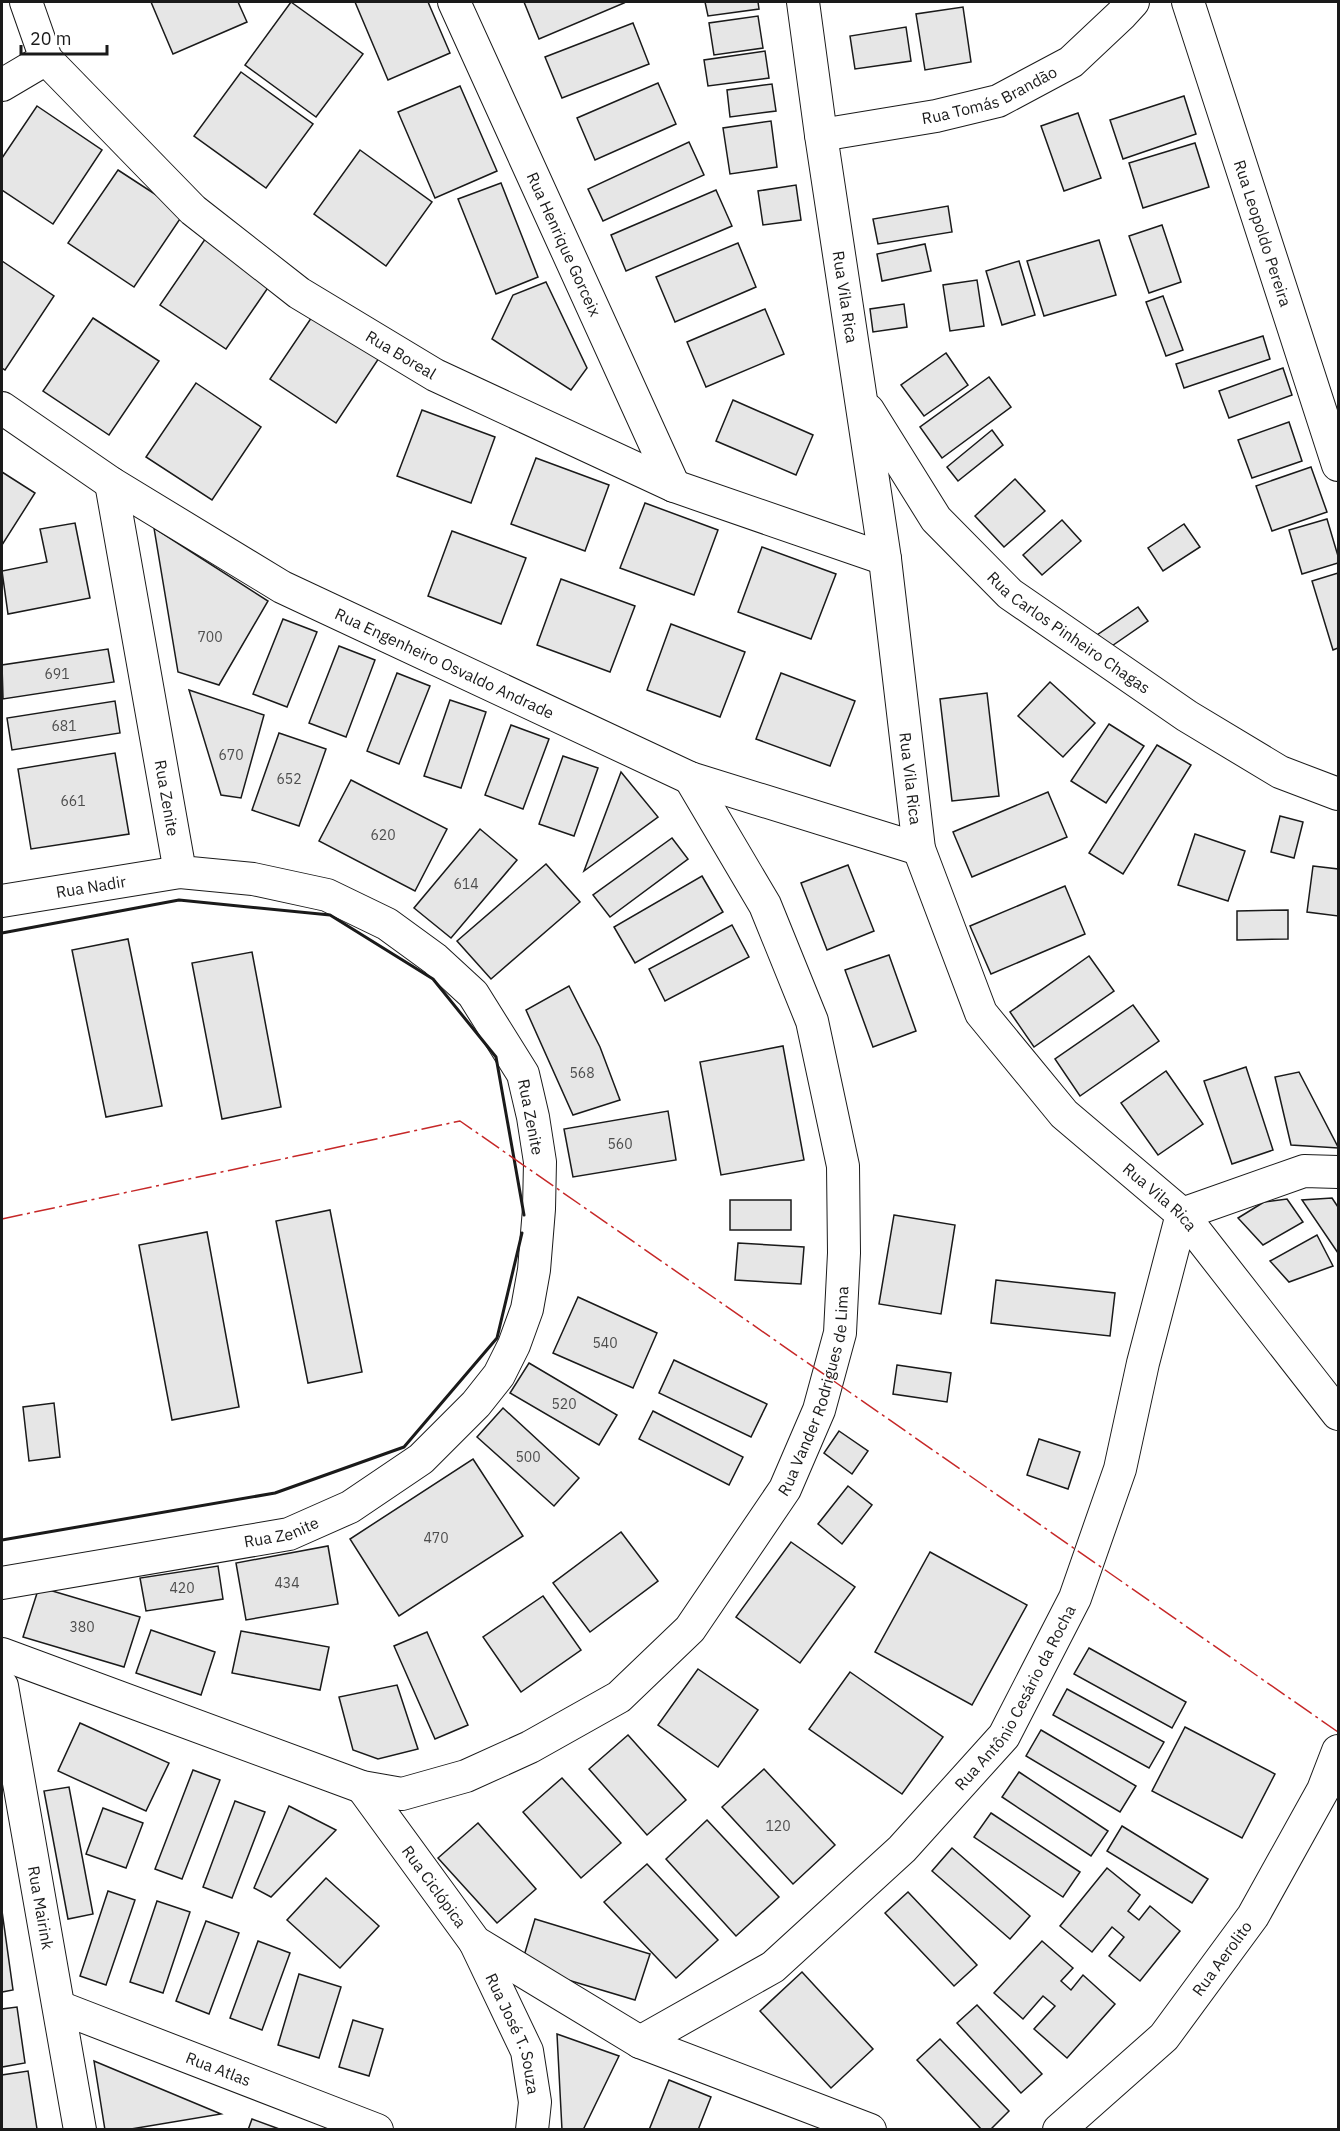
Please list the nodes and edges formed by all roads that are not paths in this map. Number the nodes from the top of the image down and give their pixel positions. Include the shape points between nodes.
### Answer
1 (26, 2) edge
2 (454, 2) edge
3 (803, 2) edge
4 (1133, 2) edge
5 (1188, 2) edge
6 (46, 59) junction
7 (2, 86) edge
8 (821, 135) junction
9 (861, 400) junction
10 (2, 408) edge
11 (1338, 465) edge
12 (111, 483) junction
13 (674, 486) junction
14 (885, 559) junction
15 (690, 778) junction
16 (1338, 794) edge
17 (919, 849) junction
18 (180, 872) junction
19 (2, 902) edge
20 (1338, 1172) edge
21 (1182, 1214) junction
22 (1338, 1414) edge
23 (2, 1583) edge
24 (2, 1654) edge
25 (2, 1686) edge
26 (1338, 1750) edge
27 (362, 1787) junction
28 (475, 1942) junction
29 (59, 2007) junction
30 (640, 2042) junction
31 (80, 2130) edge
32 (377, 2130) edge
33 (532, 2130) edge
34 (870, 2130) edge
35 (1059, 2130) edge

1 - 6 street, Rua Boreal
2 - 13 street, Rua Henrique Gorceix
3 - 8 street, Rua Vila Rica
4 - 8 street, Rua Tomás Brandão via 1071,62 998,101 936,116
5 - 11 street, Rua Leopoldo Pereira
6 - 7 street
6 - 13 street, Rua Boreal via 193,210 299,293 435,375
8 - 9 street, Rua Vila Rica
9 - 14 street, Rua Vila Rica
9 - 16 street, Rua Carlos Pinheiro Chagas via 936,519 1010,594 1187,716 1280,772
10 - 12 street, Rua Engenheiro Osvaldo Andrade
12 - 15 street, Rua Engenheiro Osvaldo Andrade via 282,587
12 - 18 street, Rua Zenite
13 - 14 street, Rua Boreal
14 - 17 street, Rua Vila Rica
15 - 17 street, Rua Engenheiro Osvaldo Andrade
15 - 27 street, Rua Vander Rodrigues de Lima via 765,905 812,1020 843,1166 840,1333 819,1410 786,1489 690,1629 619,1697 530,1747 466,1776 402,1794
17 - 21 street, Rua Vila Rica via 981,1012 1064,1114
18 - 19 street, Rua Nadir
18 - 23 street, Rua Zenite via 252,879 327,895 387,924 435,959 473,994 524,1074 533,1117 540,1162 539,1209 527,1309 499,1375 476,1404 421,1459 350,1507 289,1534
20 - 21 street via 1304,1171
21 - 22 street, Rua Vila Rica
21 - 30 street, Rua Antônio Cesário da Rocha via 1120,1469 1075,1598 1004,1736 902,1849 773,1967
24 - 27 street
25 - 29 street, Rua Mairink
26 - 35 street, Rua Aerolito via 1323,1790 1253,1916 1164,2037
27 - 28 street, Rua Ciclópica
28 - 30 street, Rua Ciclópica
28 - 33 street, Rua José T. Souza via 527,2050 535,2102
29 - 31 street, Rua Mairink
29 - 32 street, Rua Atlas
30 - 34 street, Rua Ciclópica

